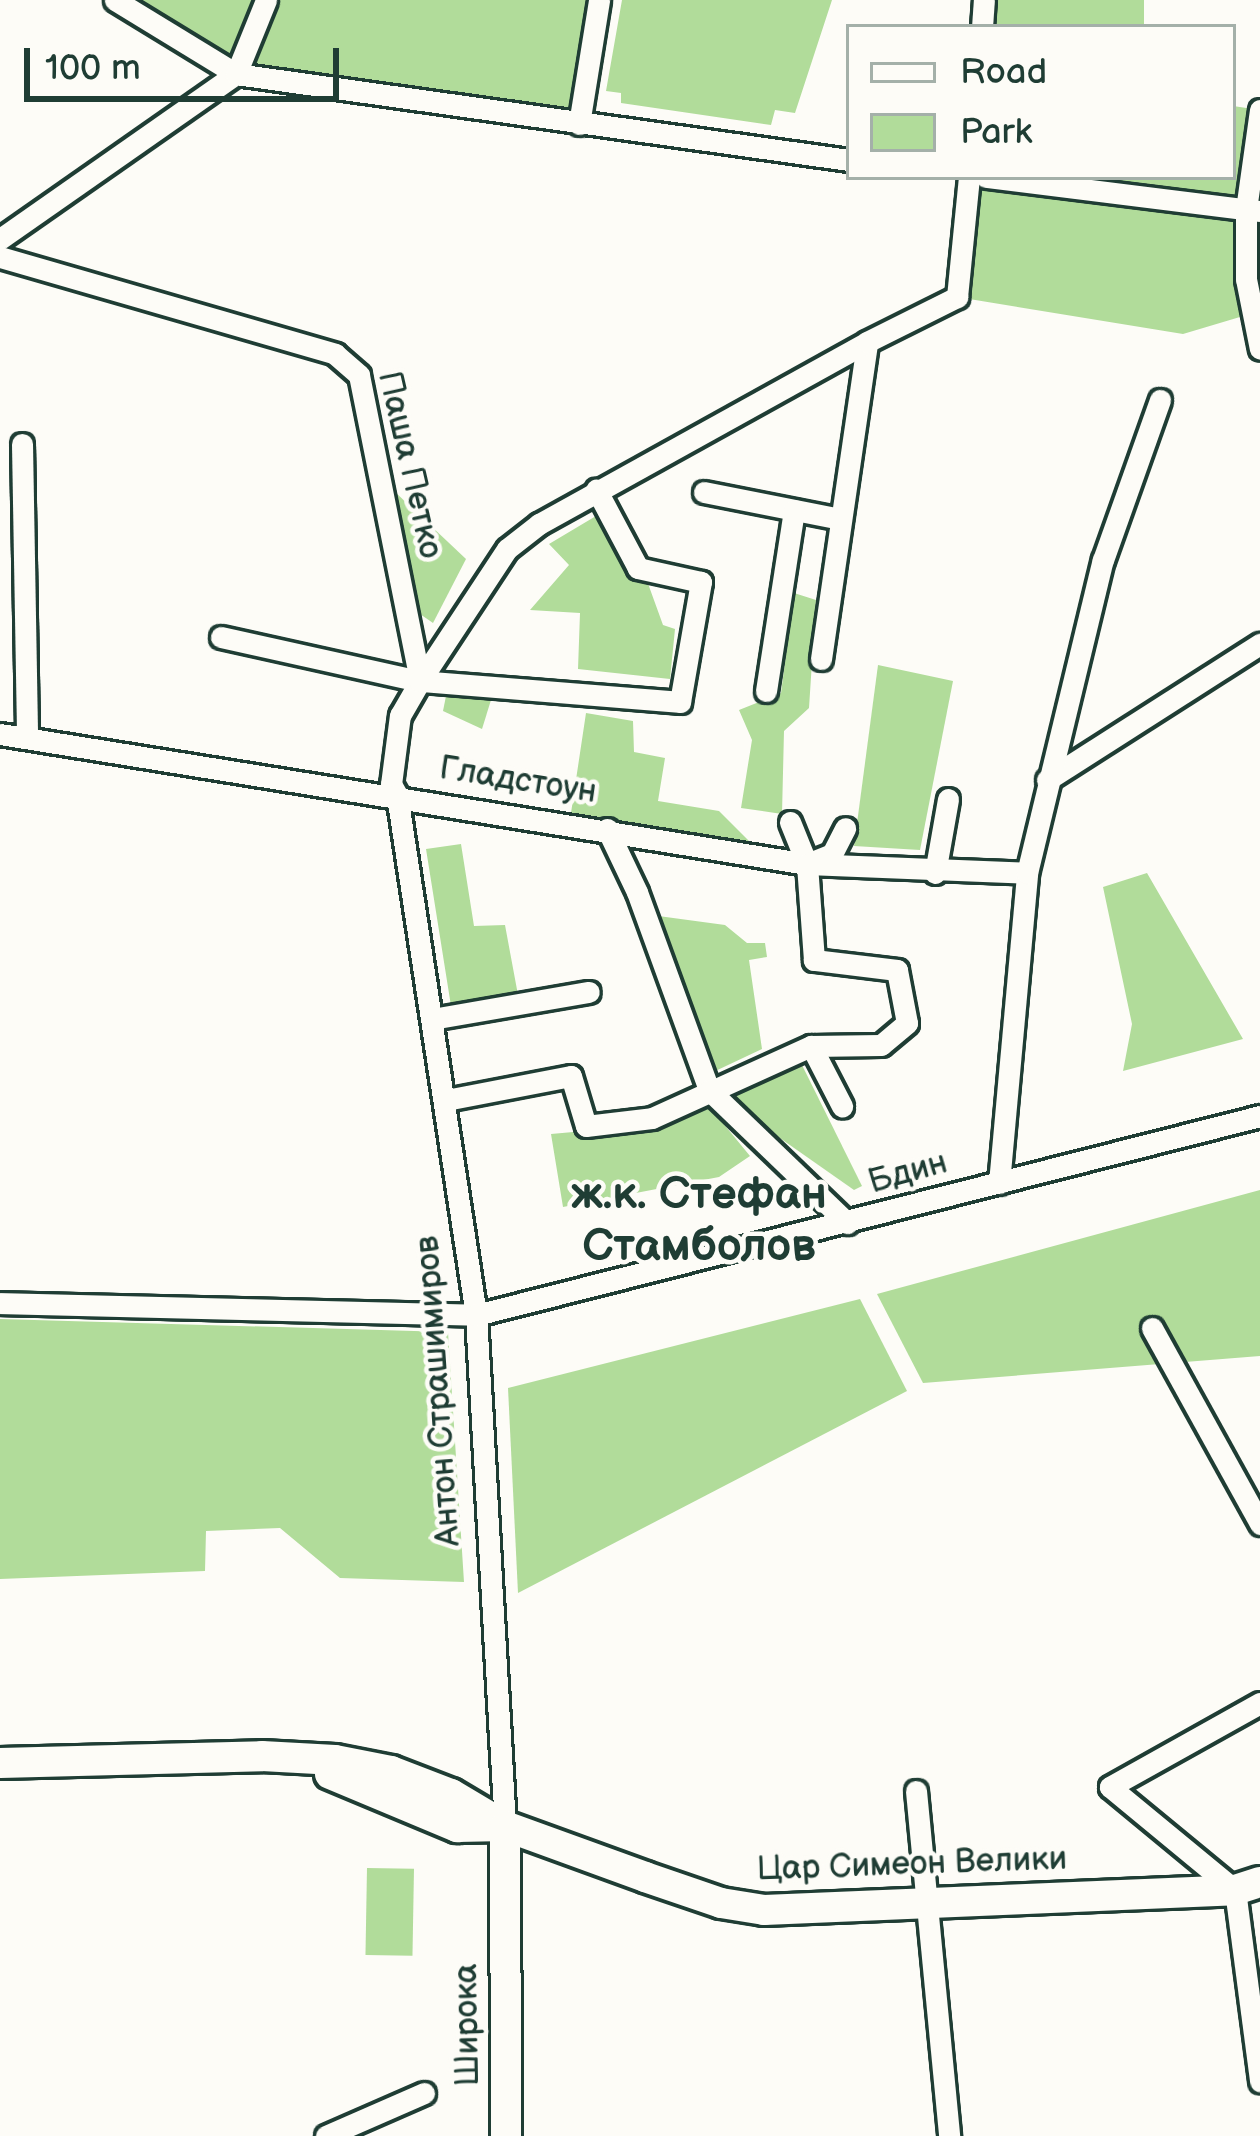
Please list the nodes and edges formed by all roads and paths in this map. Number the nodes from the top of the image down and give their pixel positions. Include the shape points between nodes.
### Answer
1 (115, 0) edge
2 (266, 0) edge
3 (599, 0) edge
4 (236, 74) junction
5 (1260, 110) edge
6 (579, 124) junction
7 (846, 160) edge
8 (969, 180) edge
9 (1010, 180) edge
10 (1253, 211) edge
11 (0, 239) edge
12 (0, 257) edge
13 (867, 342) junction
14 (1260, 349) edge
15 (1160, 400) dead end
16 (22, 444) dead end
17 (10, 489) edge
18 (596, 490) junction
19 (704, 492) dead end
20 (794, 510) junction
21 (840, 518) junction
22 (221, 637) dead end
23 (1260, 644) edge
24 (820, 659) dead end
25 (420, 681) junction
26 (766, 691) dead end
27 (0, 734) edge
28 (27, 737) junction
29 (1047, 780) junction
30 (397, 795) junction
31 (948, 800) dead end
32 (790, 822) dead end
33 (844, 828) dead end
34 (608, 829) junction
35 (807, 864) junction
36 (935, 873) junction
37 (1027, 873) junction
38 (590, 992) dead end
39 (432, 1019) junction
40 (811, 1046) junction
41 (709, 1090) junction
42 (446, 1100) junction
43 (842, 1106) dead end
44 (1260, 1116) edge
45 (999, 1183) junction
46 (847, 1223) junction
47 (0, 1304) edge
48 (476, 1316) junction
49 (1152, 1328) dead end
50 (1260, 1524) edge
51 (1260, 1703) edge
52 (0, 1763) edge
53 (916, 1791) dead end
54 (505, 1826) junction
55 (1248, 1886) edge
56 (924, 1903) junction
57 (502, 1913) joint
58 (1260, 2081) edge
59 (424, 2092) dead end
60 (326, 2136) edge
61 (506, 2136) edge
62 (949, 2136) edge

1 - 4 street
2 - 4 street
3 - 6 street
4 - 6 street
4 - 11 street
5 - 10 street
6 - 7 street
8 - 13 street via 957,297
9 - 10 street
10 - 14 street via 1248,305
12 - 25 street, Паша Петко via 352,364 386,491
13 - 18 street
13 - 21 street
15 - 29 street via 1103,560
16 - 17 street
17 - 28 street
18 - 25 street via 507,549
18 - 25 street via 638,568 701,582 680,702
19 - 20 street
20 - 21 street
20 - 26 street
21 - 24 street
22 - 25 street
23 - 29 street
25 - 30 street via 400,716 390,760
27 - 28 street, Гладстоун
28 - 30 street, Гладстоун
29 - 37 street
30 - 34 street, Гладстоун
30 - 39 street, Антон Страшимиров
31 - 36 street
32 - 35 street
33 - 35 street via 832,854
34 - 35 street, Гладстоун
34 - 41 street
35 - 36 street, Гладстоун
35 - 40 street via 814,960 897,970 908,1023 881,1045
36 - 37 street, Гладстоун
37 - 45 street
38 - 39 street
39 - 42 street, Антон Страшимиров
40 - 41 street
40 - 43 street
41 - 42 street via 652,1118 586,1126 571,1076
41 - 46 street
42 - 48 street, Антон Страшимиров
44 - 45 street, Бдин
45 - 46 street, Бдин
46 - 48 street, Бдин
47 - 48 street, Бдин
48 - 54 street, Антон Страшимиров
49 - 50 street
51 - 55 street via 1110,1787
52 - 54 main road, Цар Симеон Велики via 335,1760 451,1794
53 - 56 street
54 - 56 main road, Цар Симеон Велики via 722,1903 810,1911
54 - 57 main road, Антон Страшимиров
55 - 56 main road, Цар Симеон Велики
55 - 58 street
56 - 62 street
57 - 61 main road, Широка
59 - 60 street

